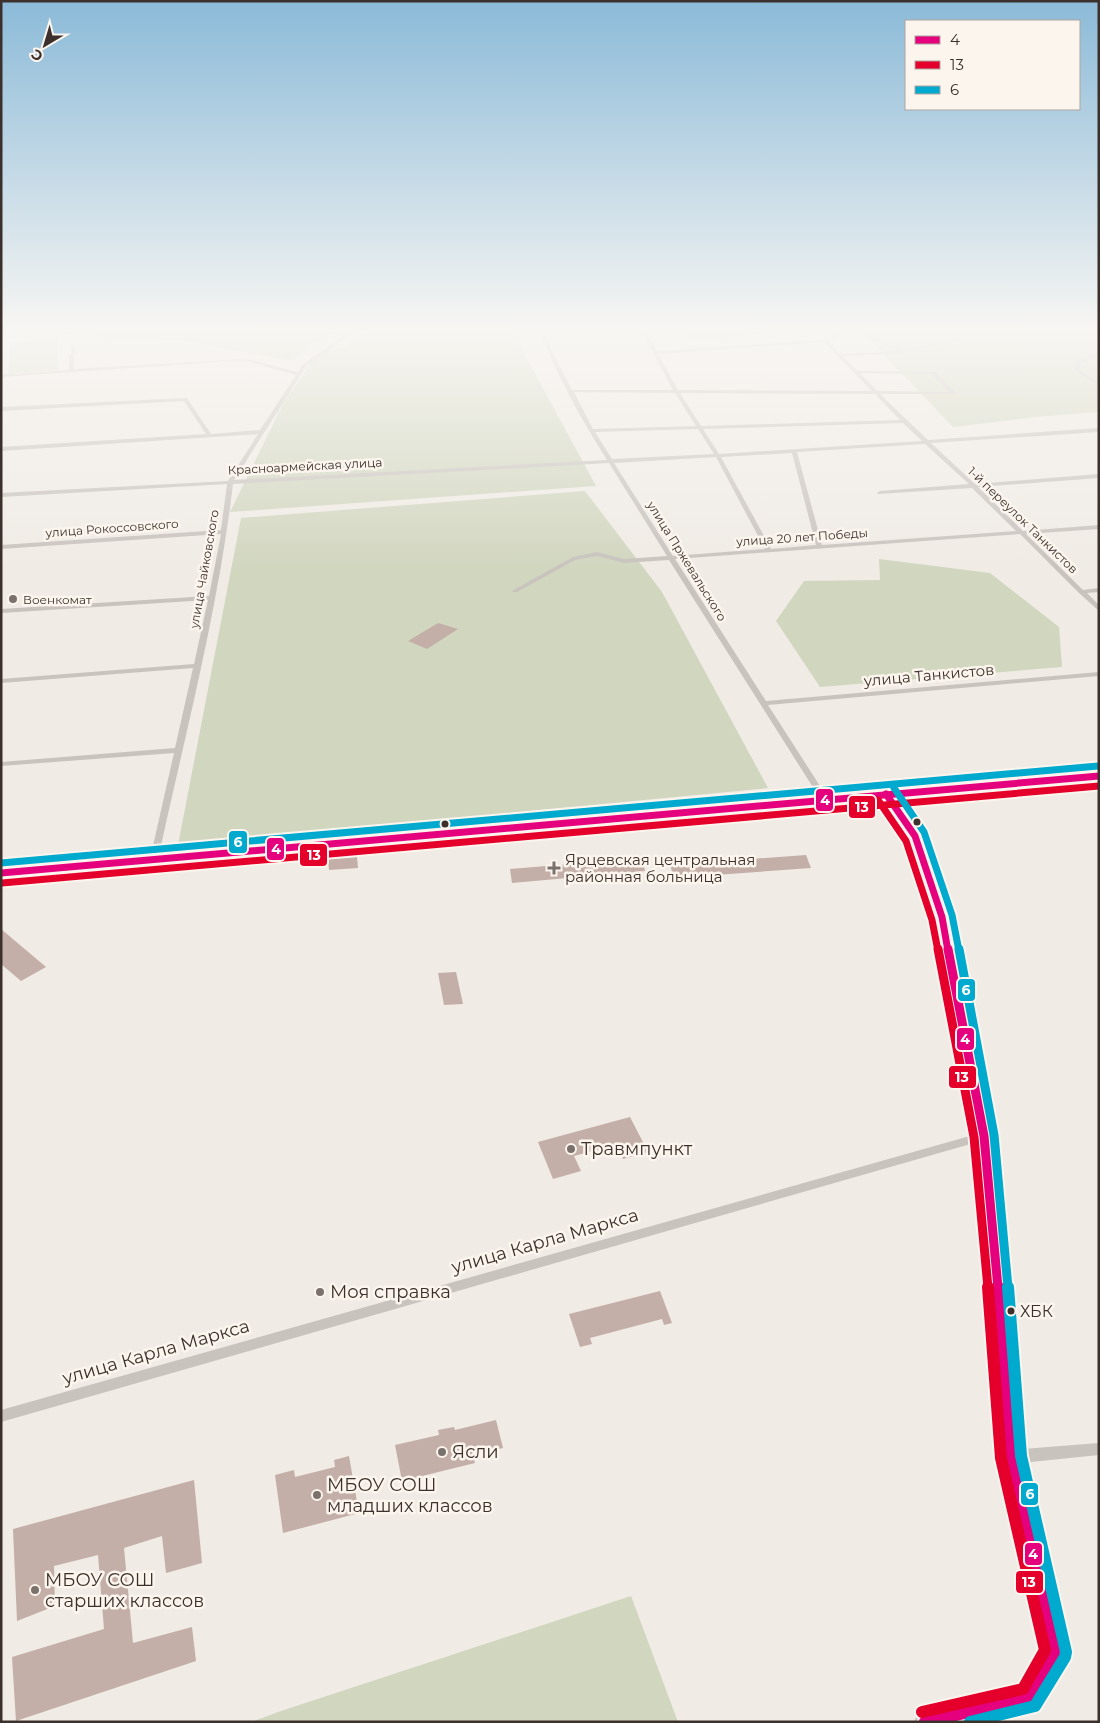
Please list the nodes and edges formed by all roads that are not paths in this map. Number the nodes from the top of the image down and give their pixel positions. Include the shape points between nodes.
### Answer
1 (192, 409) edge
2 (275, 409) edge
3 (580, 409) edge
4 (688, 409) edge
5 (892, 409) edge
6 (904, 421) junction
7 (700, 428) junction
8 (591, 430) junction
9 (1099, 430) edge
10 (260, 432) junction
11 (210, 436) junction
12 (928, 443) junction
13 (1, 449) edge
14 (794, 451) junction
15 (716, 454) junction
16 (610, 462) junction
17 (1099, 476) edge
18 (230, 482) junction
19 (974, 486) junction
20 (880, 493) dead end
21 (1, 495) edge
22 (1099, 527) edge
23 (224, 532) junction
24 (1021, 533) junction
25 (1, 547) edge
26 (819, 548) junction
27 (769, 551) junction
28 (672, 556) junction
29 (1099, 590) edge
30 (515, 591) dead end
31 (1081, 592) junction
32 (212, 598) junction
33 (1099, 609) edge
34 (1, 611) edge
35 (196, 666) junction
36 (1099, 674) edge
37 (1, 680) edge
38 (762, 703) junction
39 (179, 750) junction
40 (1, 764) edge
41 (1099, 776) edge
42 (886, 794) junction
43 (825, 800) junction
44 (154, 859) junction
45 (1, 873) edge
46 (984, 1136) junction
47 (1, 1416) edge
48 (1099, 1449) edge
49 (1011, 1457) junction
50 (1029, 1698) joint
51 (924, 1722) edge

1 - 11 street
2 - 10 street, улица Чайковского
3 - 8 street, улица Пржевальского
4 - 7 street
5 - 6 street, 1-й переулок Танкистов
6 - 7 street
6 - 12 street, 1-й переулок Танкистов
7 - 8 street
7 - 15 street
8 - 16 street, улица Пржевальского
9 - 12 street, Красноармейская улица
10 - 11 street
10 - 18 street, улица Чайковского
11 - 13 street
12 - 14 street, Красноармейская улица
12 - 19 street, 1-й переулок Танкистов
14 - 15 street, Красноармейская улица
14 - 26 street
15 - 16 street, Красноармейская улица
15 - 27 street
16 - 18 street, Красноармейская улица
16 - 28 street, улица Пржевальского
17 - 19 street
18 - 21 street, Красноармейская улица
18 - 23 street, улица Чайковского
19 - 20 street
19 - 24 street, 1-й переулок Танкистов
22 - 24 street, улица 20 лет Победы
23 - 25 street, улица Рокоссовского
23 - 32 street, улица Чайковского
24 - 26 street, улица 20 лет Победы
24 - 31 street, 1-й переулок Танкистов
26 - 27 street, улица 20 лет Победы
27 - 28 street, улица 20 лет Победы
28 - 30 street, улица 20 лет Победы via 624,561 597,554 573,559
28 - 38 street, улица Пржевальского
29 - 31 street
31 - 33 street, 1-й переулок Танкистов
32 - 34 street
32 - 35 street, улица Чайковского
35 - 37 street
35 - 39 street, улица Чайковского
36 - 38 street, улица Танкистов
38 - 43 street, улица Пржевальского
39 - 40 street
39 - 44 street, улица Чайковского
41 - 42 street
42 - 43 street
42 - 46 street via 915,836 942,917
43 - 44 street
44 - 45 street
46 - 47 street, улица Карла Маркса
46 - 49 street
48 - 49 street
49 - 50 street via 1056,1652
50 - 51 street

